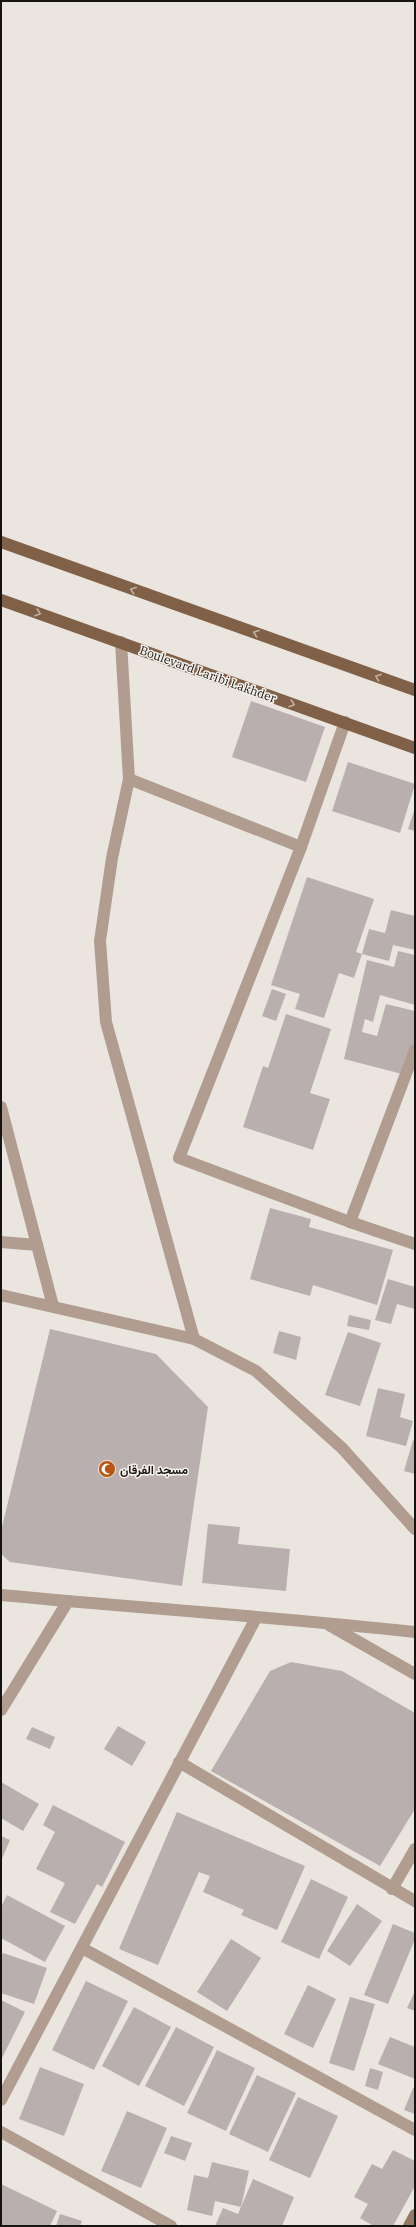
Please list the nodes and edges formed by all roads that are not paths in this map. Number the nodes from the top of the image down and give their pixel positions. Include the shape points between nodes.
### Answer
1 (1, 542) edge
2 (1, 600) edge
3 (121, 642) junction
4 (415, 690) edge
5 (345, 722) junction
6 (415, 748) edge
7 (129, 779) junction
8 (301, 847) junction
9 (415, 1050) edge
10 (1, 1107) edge
11 (350, 1222) junction
12 (1, 1242) edge
13 (415, 1244) edge
14 (37, 1245) junction
15 (1, 1296) edge
16 (53, 1306) junction
17 (194, 1339) junction
18 (415, 1529) edge
19 (1, 1595) edge
20 (68, 1601) junction
21 (256, 1618) junction
22 (324, 1622) junction
23 (415, 1632) edge
24 (415, 1674) edge
25 (1, 1710) edge
26 (179, 1762) junction
27 (415, 1849) edge
28 (392, 1888) junction
29 (415, 1901) edge
30 (82, 1948) junction
31 (1, 2100) edge
32 (415, 2130) edge
33 (1, 2132) edge
34 (415, 2215) edge
35 (171, 2226) edge
36 (408, 2226) edge

4 -> 1 main road
2 -> 3 main road, Boulevard Laribi Lakhder
3 -> 5 main road, Boulevard Laribi Lakhder
3 - 7 street
5 - 6 main road, Boulevard Laribi Lakhder
5 - 8 street
7 - 8 street
7 - 17 street via 112,858 100,941 106,1022
8 - 11 street via 179,1158
9 - 11 street
10 - 14 street
11 - 13 street
12 - 14 street
14 - 16 street
15 - 16 street
16 - 17 street
17 - 18 street via 256,1371 342,1448
19 - 20 street
20 - 21 street
20 - 25 street
21 - 22 street
21 - 26 street
22 - 23 street
22 - 24 street
26 - 28 street
26 - 30 street
27 - 28 street
28 - 29 street
30 - 31 street
30 - 32 street
33 - 35 street
34 - 36 street

